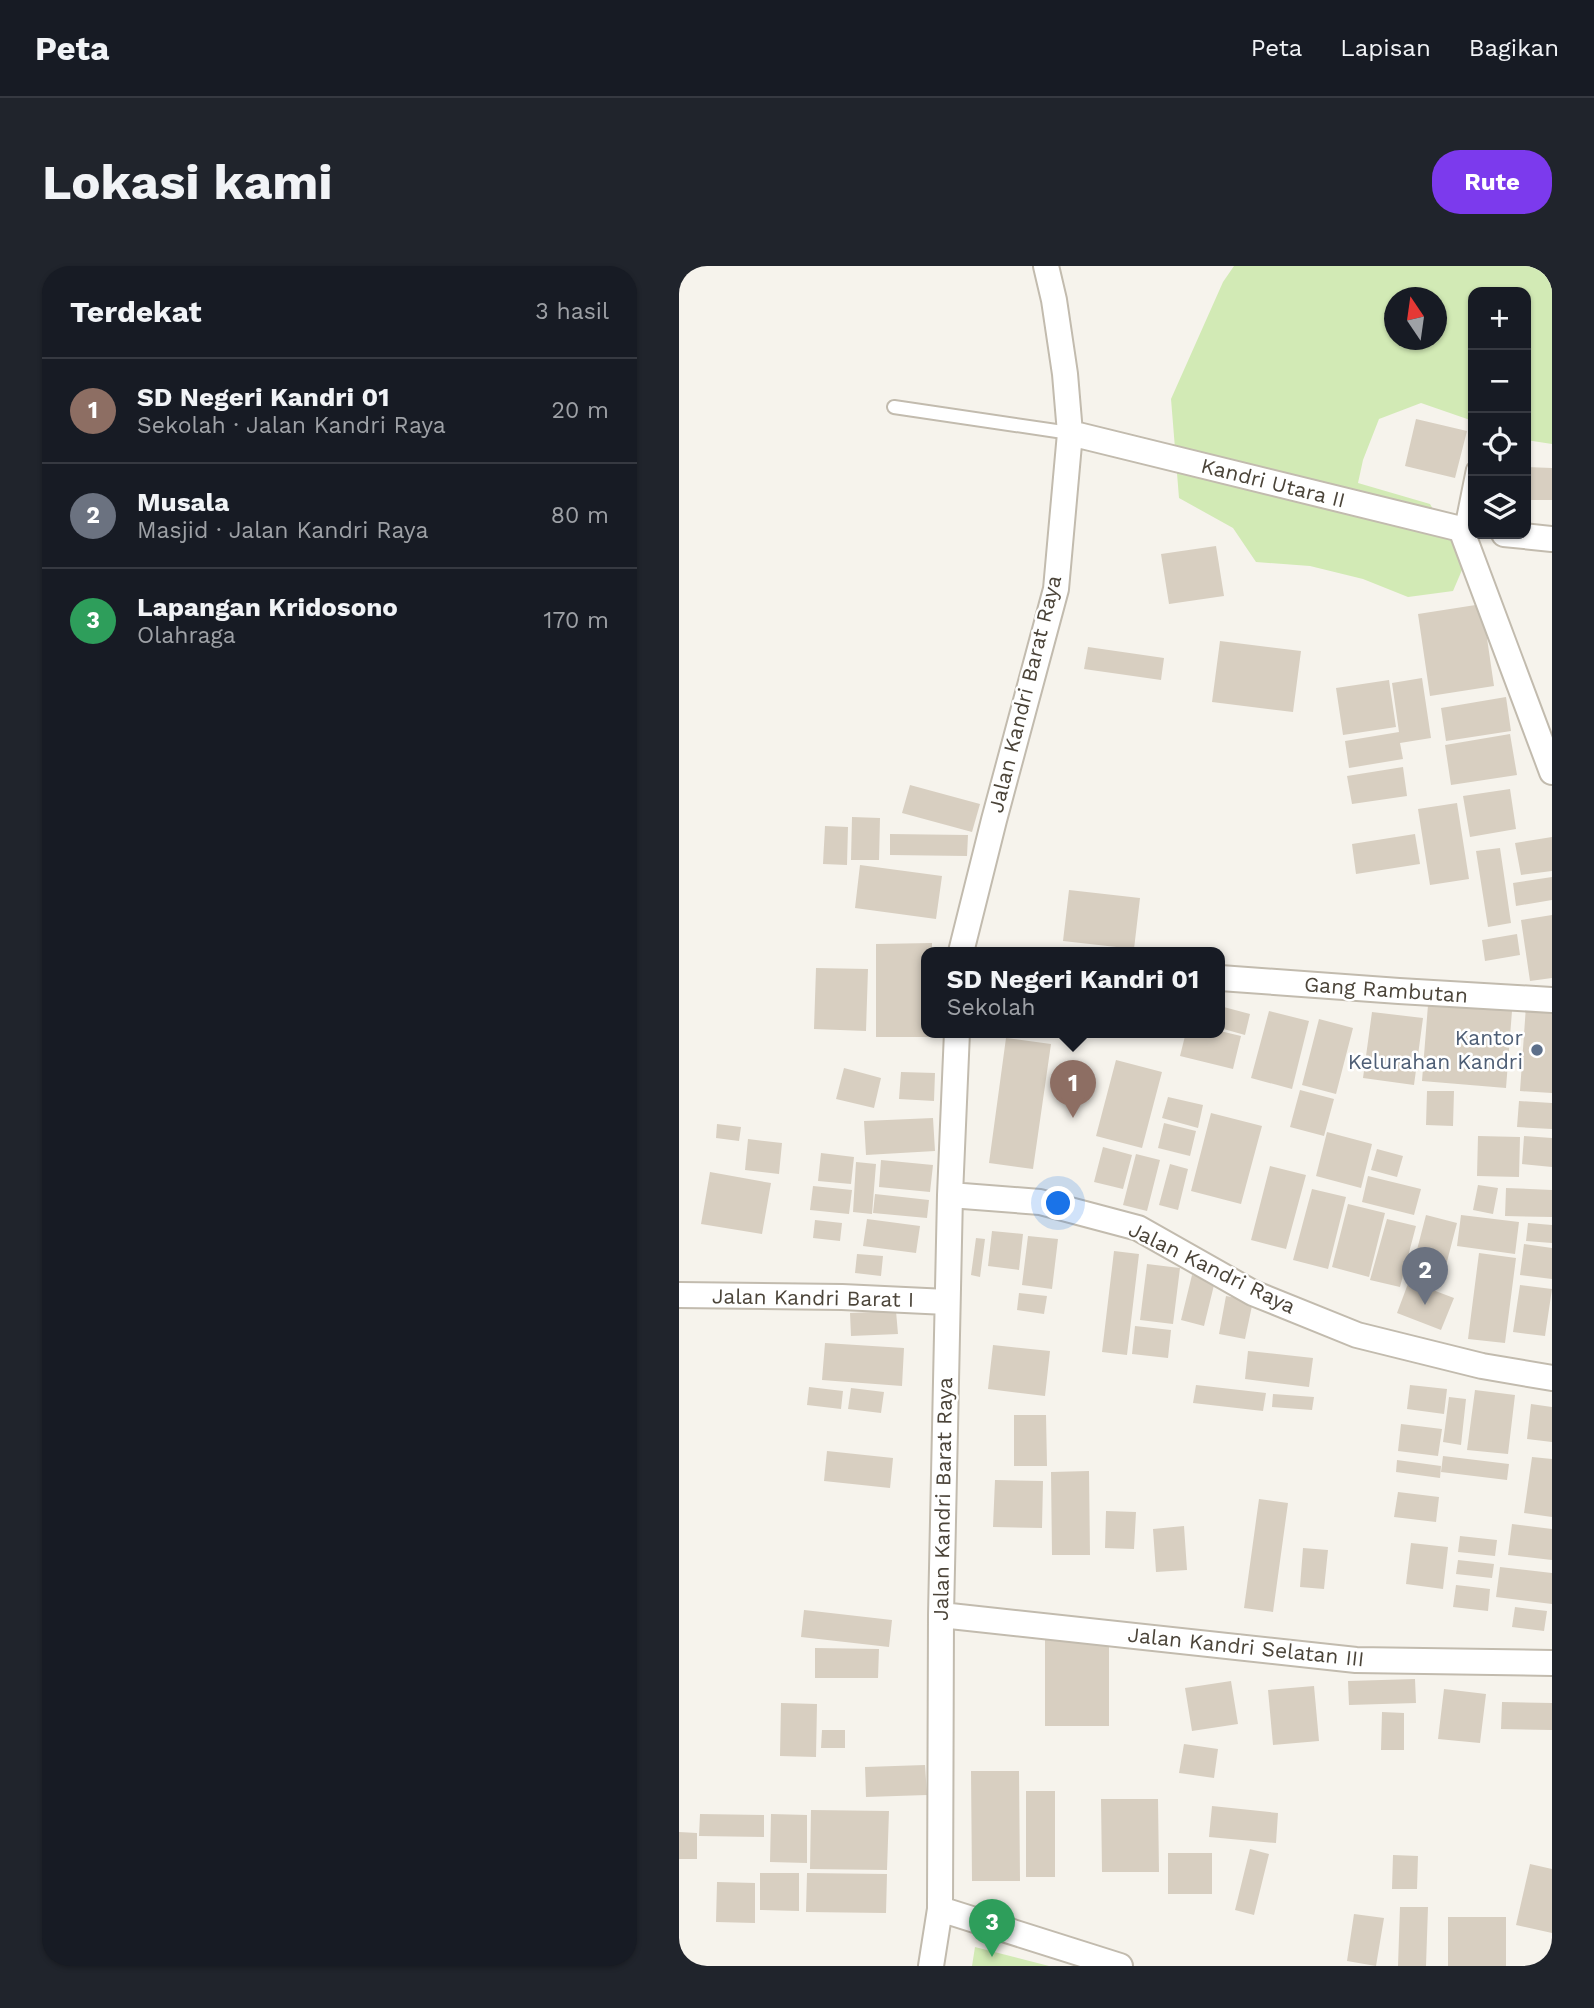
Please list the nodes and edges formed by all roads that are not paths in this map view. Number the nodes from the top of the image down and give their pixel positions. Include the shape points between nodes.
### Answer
1 (1046, 266) edge
2 (894, 407) dead end
3 (1070, 433) junction
4 (1472, 476) edge
5 (1467, 534) edge
6 (1531, 537) edge
7 (1552, 539) edge
8 (1552, 772) edge
9 (962, 947) edge
10 (1225, 978) edge
11 (1552, 1000) edge
12 (957, 1038) edge
13 (950, 1195) junction
14 (679, 1296) edge
15 (947, 1302) junction
16 (1552, 1378) edge
17 (941, 1615) junction
18 (1552, 1663) edge
19 (940, 1909) junction
20 (930, 1966) edge
21 (1120, 1966) edge

1 - 3 street, Jalan Kandri Barat Raya
2 - 3 lane
3 - 5 street, Kandri Utara II
3 - 9 street, Jalan Kandri Barat Raya via 1056,589
4 - 5 lane
5 - 8 street
6 - 7 street
10 - 11 street, Gang Rambutan
12 - 13 street, Jalan Kandri Barat Raya
13 - 15 street, Jalan Kandri Barat Raya
13 - 16 street, Jalan Kandri Raya via 1040,1202 1138,1228 1253,1293 1357,1335
14 - 15 street, Jalan Kandri Barat I
15 - 17 street, Jalan Kandri Barat Raya
17 - 18 street, Jalan Kandri Selatan III via 1356,1660
17 - 19 street, Jalan Kandri Barat Raya
19 - 20 street, Jalan Kandri Barat Raya
19 - 21 street

